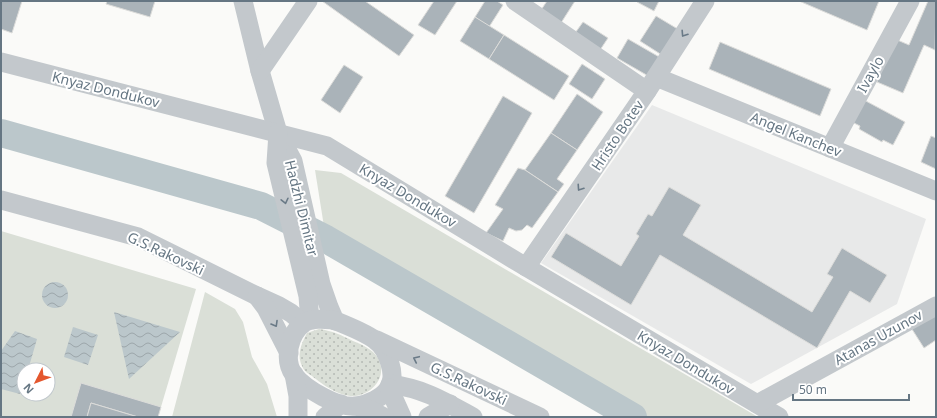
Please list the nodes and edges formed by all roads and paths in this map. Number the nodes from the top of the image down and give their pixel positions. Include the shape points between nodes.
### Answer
1 (243, 1) edge
2 (308, 1) edge
3 (515, 1) edge
4 (705, 1) edge
5 (910, 1) edge
6 (1, 62) edge
7 (260, 71) junction
8 (652, 84) junction
9 (278, 133) junction
10 (830, 148) junction
11 (936, 191) edge
12 (1, 200) edge
13 (526, 267) junction
14 (313, 284) junction
15 (257, 296) junction
16 (279, 306) junction
17 (936, 306) edge
18 (335, 321) junction
19 (305, 322) junction
20 (375, 340) junction
21 (289, 353) junction
22 (294, 374) junction
23 (389, 386) junction
24 (450, 404) junction
25 (757, 404) junction
26 (348, 405) junction
27 (298, 417) edge
28 (325, 417) edge
29 (384, 417) edge
30 (402, 417) edge
31 (428, 417) edge
32 (473, 417) edge
33 (540, 417) edge
34 (779, 417) edge

1 - 7 street, Hadzhi Dimitar
2 - 7 street
3 - 8 street, Angel Kanchev
4 -> 8 street, Hristo Botev
5 - 10 street, Ivaylo
6 - 9 street, Knyaz Dondukov
7 - 9 street, Hadzhi Dimitar
8 - 10 street, Angel Kanchev
8 -> 13 street, Hristo Botev
9 - 13 street, Knyaz Dondukov via 327,146
9 - 14 street, Hadzhi Dimitar
10 - 11 street, Angel Kanchev
12 - 15 street, G.S.Rakovski via 138,237
13 - 25 street, Knyaz Dondukov
14 - 16 street
14 - 18 street
14 - 19 street via 308,296 310,309
15 - 16 street, G.S.Rakovski
15 -> 21 street
16 - 19 street, G.S.Rakovski
17 - 25 street, Atanas Uzunov
18 - 19 street via 318,319
18 - 20 street
19 - 21 street via 294,334
20 - 23 street via 390,360
33 -> 20 street, G.S.Rakovski
21 - 22 street via 288,358
22 - 26 street via 317,394
22 - 27 street
23 - 24 street, G.S.Rakovski via 408,387 432,394
23 - 26 street via 376,399
23 - 30 street
24 - 31 street
24 - 32 street, G.S.Rakovski
25 - 34 street, Knyaz Dondukov
26 - 28 street
26 - 29 street via 371,410

